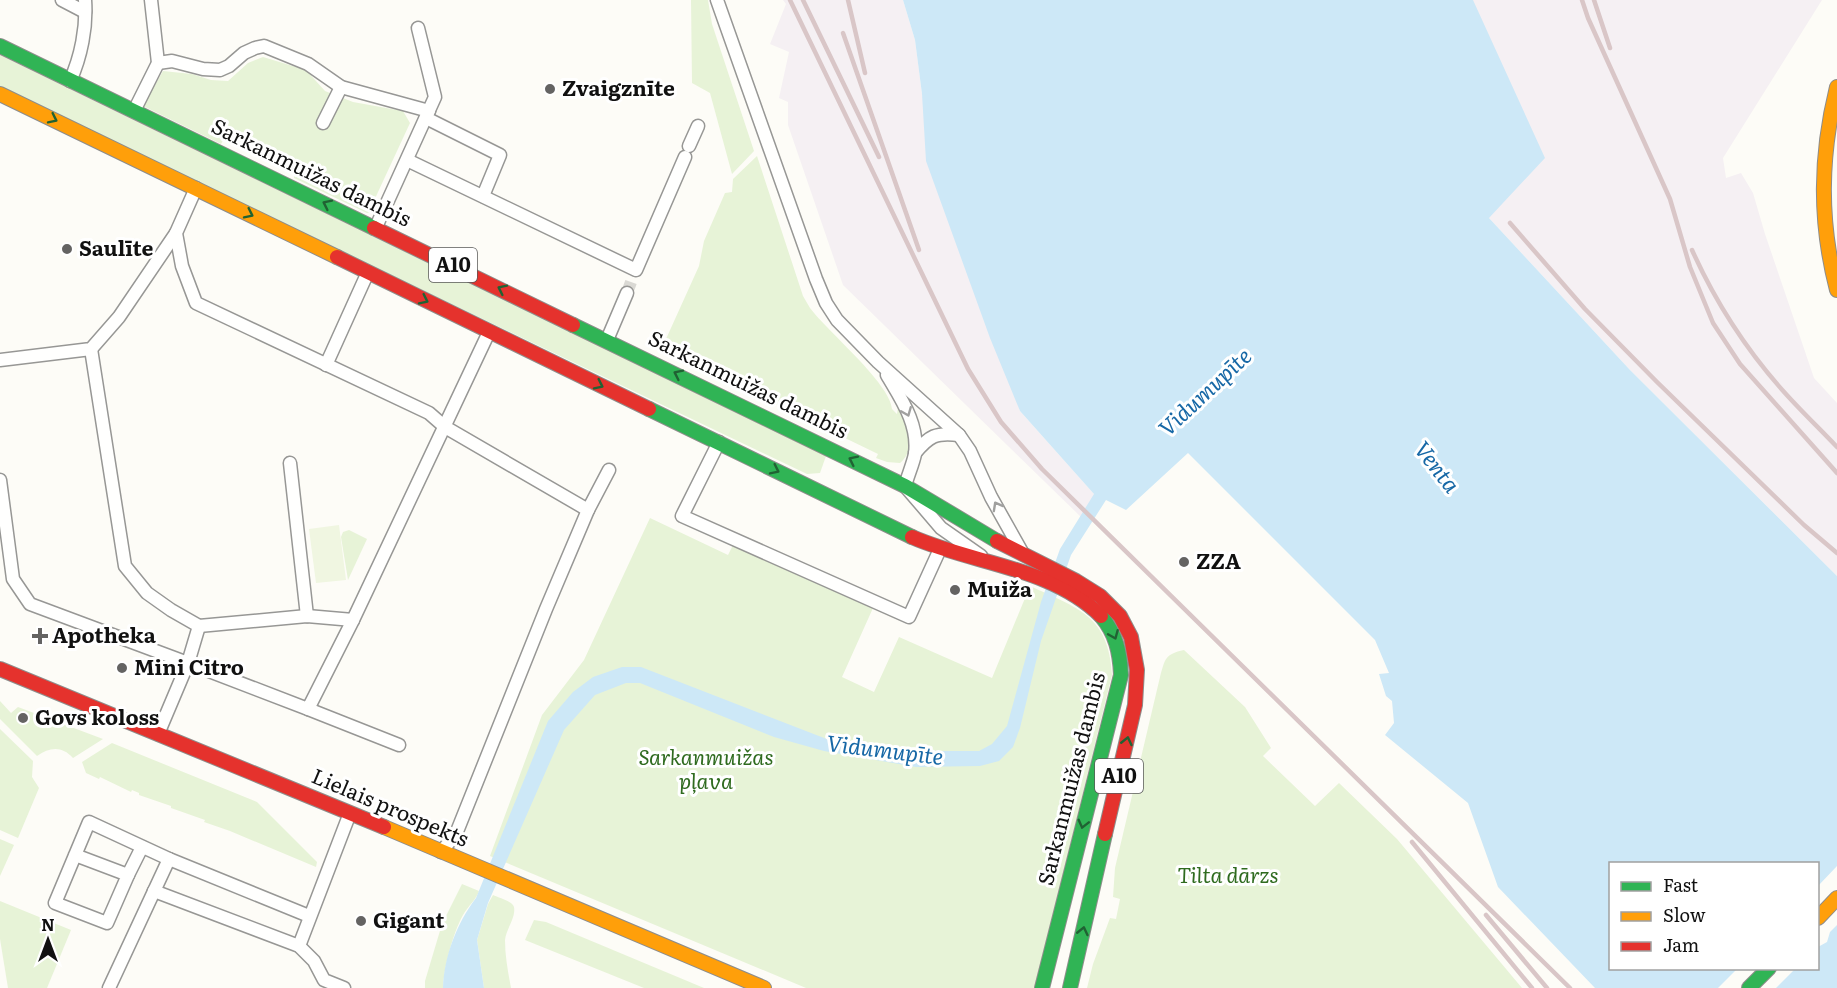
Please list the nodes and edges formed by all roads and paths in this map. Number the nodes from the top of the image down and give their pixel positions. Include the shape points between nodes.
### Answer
1 (62, 0) edge
2 (151, 0) edge
3 (717, 0) edge
4 (85, 6) edge
5 (418, 28) dead end
6 (0, 46) edge
7 (158, 63) junction
8 (70, 81) junction
9 (341, 87) junction
10 (1837, 87) edge
11 (0, 94) edge
12 (134, 111) junction
13 (427, 115) junction
14 (323, 123) dead end
15 (698, 126) dead end
16 (407, 160) junction
17 (196, 188) junction
18 (483, 196) junction
19 (376, 227) junction
20 (176, 233) junction
21 (368, 272) junction
22 (632, 281) junction
23 (1837, 290) edge
24 (489, 332) junction
25 (607, 340) junction
26 (91, 349) junction
27 (0, 360) edge
28 (878, 362) junction
29 (326, 365) junction
30 (445, 427) junction
31 (958, 435) junction
32 (719, 442) junction
33 (915, 453) junction
34 (290, 463) dead end
35 (609, 470) dead end
36 (0, 480) edge
37 (905, 486) junction
38 (588, 510) junction
39 (940, 549) junction
40 (1025, 557) junction
41 (990, 562) junction
42 (1036, 571) junction
43 (1077, 589) junction
44 (308, 616) junction
45 (353, 620) junction
46 (199, 626) junction
47 (188, 663) junction
48 (0, 669) edge
49 (308, 709) junction
50 (158, 734) junction
51 (399, 746) dead end
52 (350, 813) junction
53 (142, 847) junction
54 (441, 852) junction
55 (75, 855) junction
56 (169, 859) junction
57 (128, 875) junction
58 (154, 891) junction
59 (1837, 898) edge
60 (309, 916) junction
61 (1819, 917) edge
62 (299, 946) junction
63 (1767, 970) edge
64 (323, 984) edge
65 (109, 988) edge
66 (344, 988) edge
67 (764, 988) edge
68 (1042, 988) edge
69 (1070, 988) edge
70 (1749, 988) edge

1 - 4 street
2 - 7 street
3 - 28 street via 826,303
4 - 8 street via 78,64
5 - 13 street via 435,97
6 - 8 main road, Sarkanmuižas dambis / A10
7 - 9 street via 172,61 220,70 244,53 264,46 308,64
7 - 12 street
8 - 12 main road, Sarkanmuižas dambis / A10
9 - 13 street
9 - 14 street
10 - 23 main road via 1821,176 1824,231
11 -> 17 main road, Sarkanmuižas dambis / A10
19 -> 12 main road, Sarkanmuižas dambis / A10
13 - 16 street
13 - 18 street via 500,155
15 - 22 street
16 - 18 street
16 - 19 street
17 - 20 street
17 -> 21 main road, Sarkanmuižas dambis / A10
18 - 22 street
25 -> 19 main road, Sarkanmuižas dambis / A10
20 - 26 street via 119,317
20 - 29 street via 182,266 196,303
21 -> 24 main road, Sarkanmuižas dambis / A10
21 - 29 street
22 - 25 street
24 - 30 street
24 -> 32 main road, Sarkanmuižas dambis / A10
37 -> 25 main road, Sarkanmuižas dambis / A10
26 - 27 street
26 - 46 street via 125,566 147,593
28 - 31 street
28 -> 33 street via 905,406 914,430
29 - 30 street via 429,413
30 - 38 street
30 - 45 street
31 - 33 street via 944,433 926,439
40 -> 31 street
32 -> 39 main road, Sarkanmuižas dambis / A10
32 - 39 street via 682,516 909,617
33 - 37 street
34 - 44 street
35 - 38 street
36 - 47 street via 13,579 30,604
37 - 40 main road, Sarkanmuižas dambis / A10
37 - 41 street via 941,528
38 - 54 street via 456,834
39 - 41 main road, Sarkanmuižas dambis / A10
40 - 42 main road, Sarkanmuižas dambis / A10
41 - 42 main road, Sarkanmuižas dambis / A10
42 - 43 main road, Sarkanmuižas dambis / A10
43 -> 68 main road, Sarkanmuižas dambis / A10 via 1108,623 1119,651 1121,675
69 -> 43 main road, Sarkanmuižas dambis / A10 via 1135,705 1137,680 1130,632 1119,615 1103,597
44 - 45 street
44 - 46 street
45 - 49 street
46 - 47 street
47 - 49 street
47 - 50 street
48 - 50 main road, Lielais prospekts
49 - 51 street
50 - 52 main road, Lielais prospekts
52 - 54 main road, Lielais prospekts
52 - 60 street
53 - 55 street via 89,822
53 - 56 street
53 - 57 street
54 - 67 main road, Lielais prospekts
55 - 57 street
55 - 57 street via 55,903 107,922
56 - 58 street
56 - 60 street
58 - 62 street
58 - 65 street
59 - 61 main road
60 - 62 street
62 - 64 street via 314,961
63 - 70 main road
64 - 66 street

